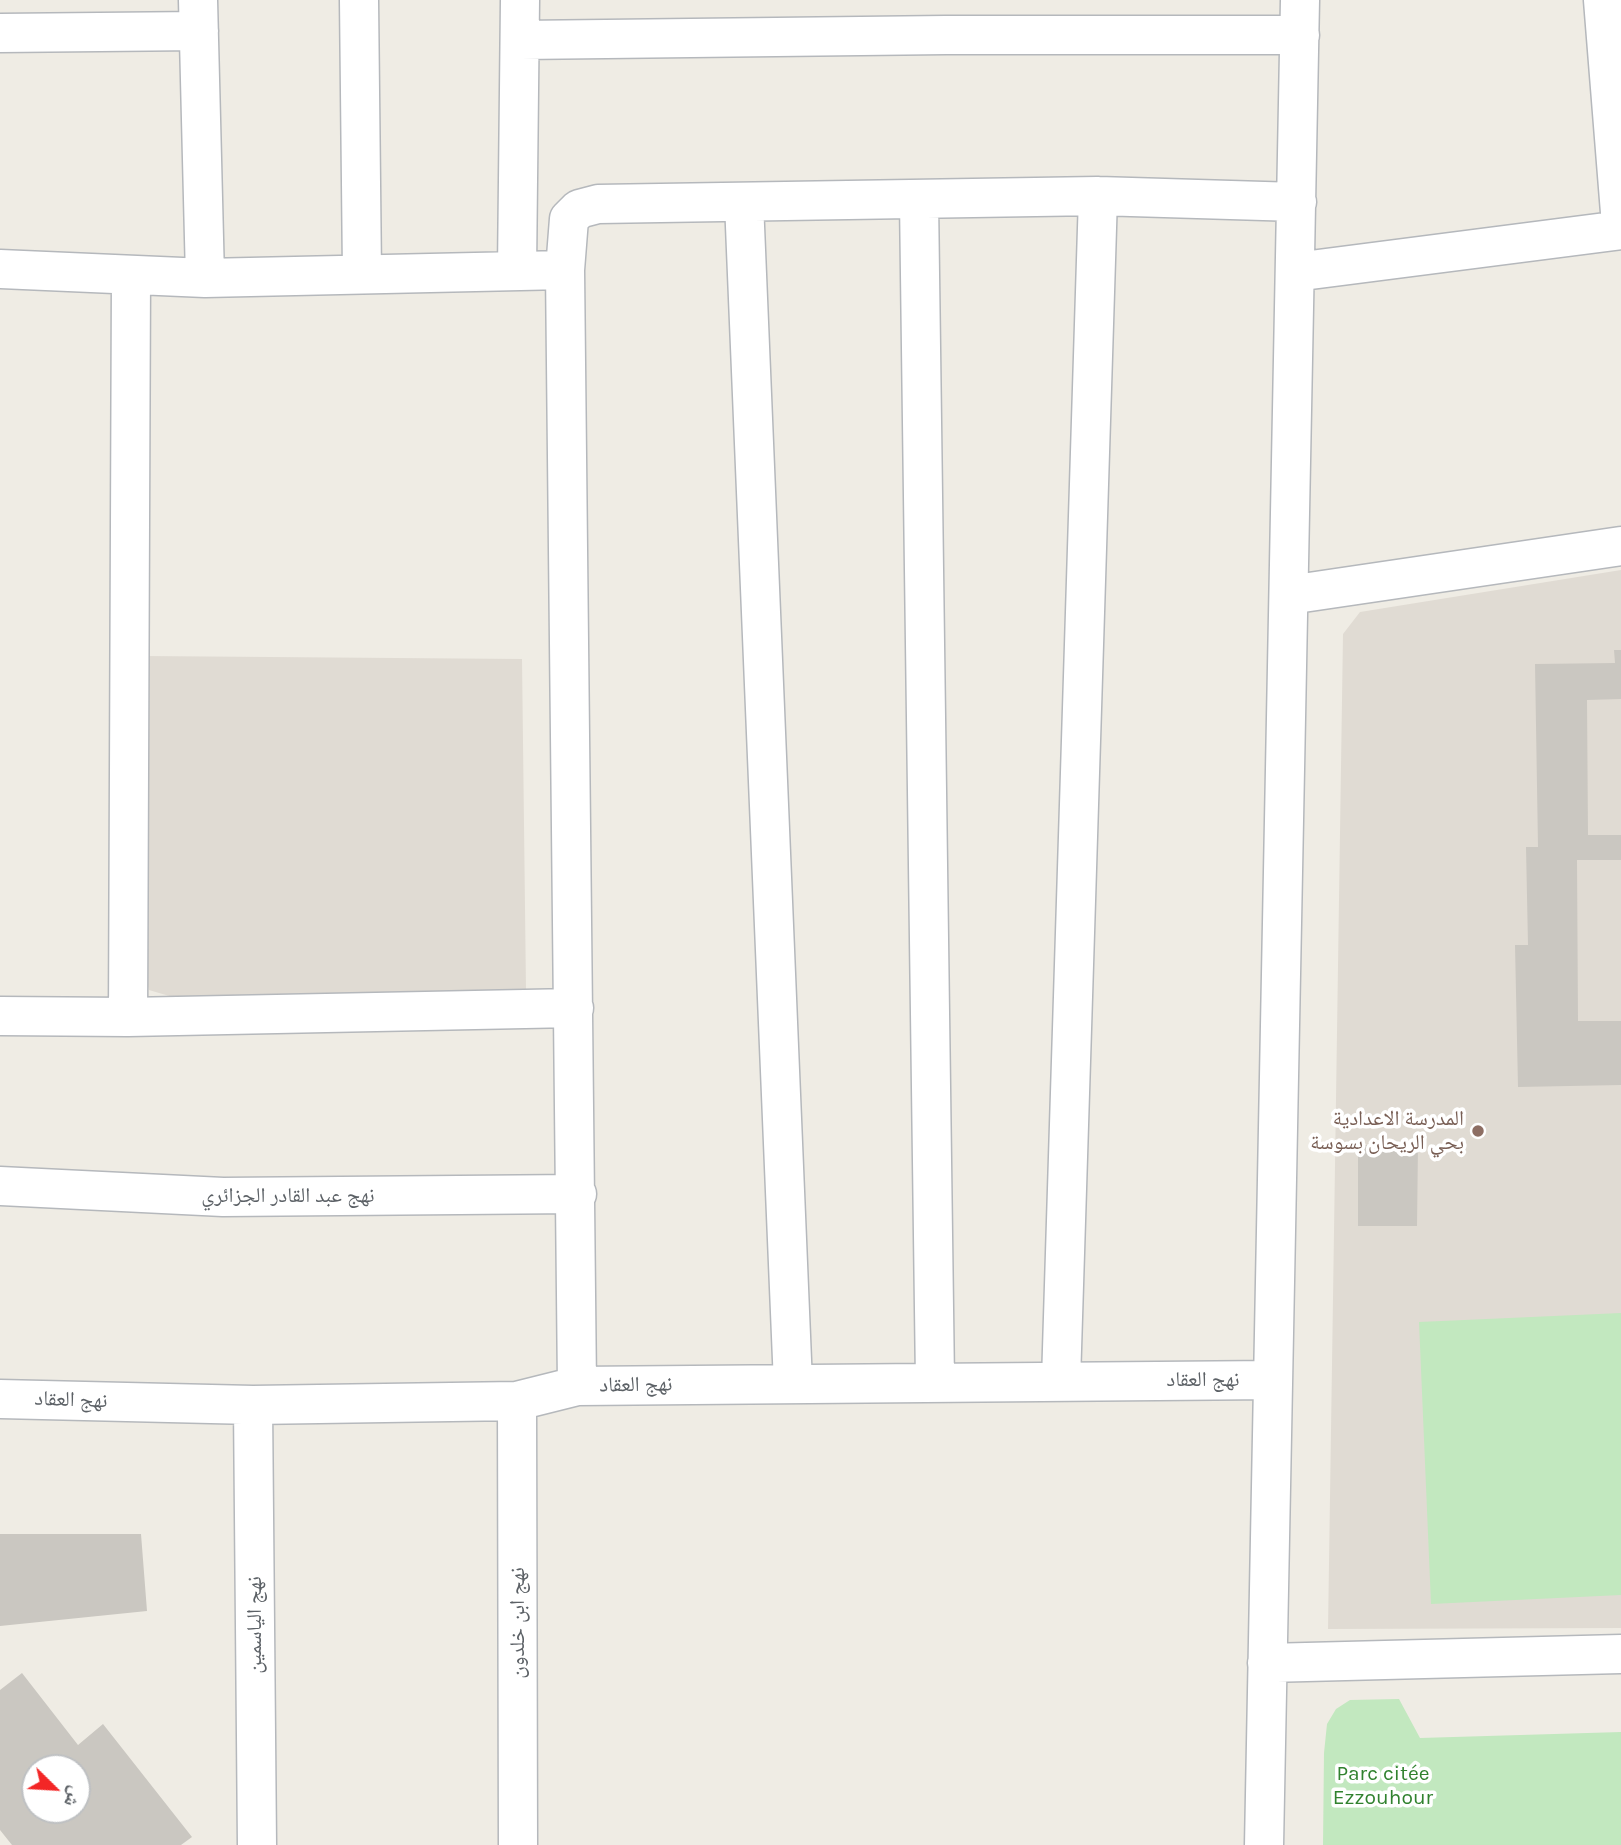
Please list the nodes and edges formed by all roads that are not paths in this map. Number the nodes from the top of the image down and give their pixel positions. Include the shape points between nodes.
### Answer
1 (359, 0) edge
2 (520, 0) edge
3 (1603, 0) edge
4 (198, 15) edge
5 (1300, 18) edge
6 (0, 33) edge
7 (521, 40) junction
8 (1098, 196) junction
9 (919, 200) junction
10 (744, 202) junction
11 (1297, 202) junction
12 (1621, 228) edge
13 (0, 269) edge
14 (517, 270) junction
15 (565, 270) junction
16 (1295, 272) junction
17 (362, 274) junction
18 (131, 275) junction
19 (205, 278) junction
20 (1621, 546) edge
21 (1289, 596) junction
22 (574, 1008) junction
23 (0, 1016) edge
24 (128, 1017) junction
25 (0, 1186) edge
26 (577, 1194) junction
27 (1273, 1380) junction
28 (1061, 1381) junction
29 (935, 1382) junction
30 (793, 1384) junction
31 (578, 1385) junction
32 (0, 1399) edge
33 (517, 1401) junction
34 (253, 1405) junction
35 (1621, 1654) edge
36 (1267, 1663) junction
37 (257, 1845) edge
38 (518, 1845) edge
39 (1264, 1845) edge

1 - 17 street
2 - 7 street
3 - 12 street
4 - 6 street
4 - 19 street
5 - 7 street via 946,35
5 - 11 street
7 - 14 street
8 - 9 street
8 - 11 street
8 - 28 street
9 - 10 street
9 - 29 street
10 - 15 street via 598,204 579,209 569,219
10 - 30 street
11 - 16 street
12 - 16 street
13 - 18 street
14 - 15 street
14 - 17 street
15 - 22 street
16 - 21 street
17 - 19 street
18 - 19 street
18 - 24 street
20 - 21 street
21 - 27 street
22 - 24 street
22 - 26 street
23 - 24 street
25 - 26 street, نهج عبد القادر الجزائري via 223,1197
26 - 31 street
27 - 28 street, نهج العقاد
27 - 36 street
28 - 29 street, نهج العقاد
29 - 30 street, نهج العقاد
30 - 31 street, نهج العقاد
31 - 33 street, نهج العقاد
32 - 34 street, نهج العقاد
33 - 34 street, نهج العقاد
33 - 38 street, نهج ابن خلدون
34 - 37 street, نهج الياسمين
35 - 36 street
36 - 39 street

